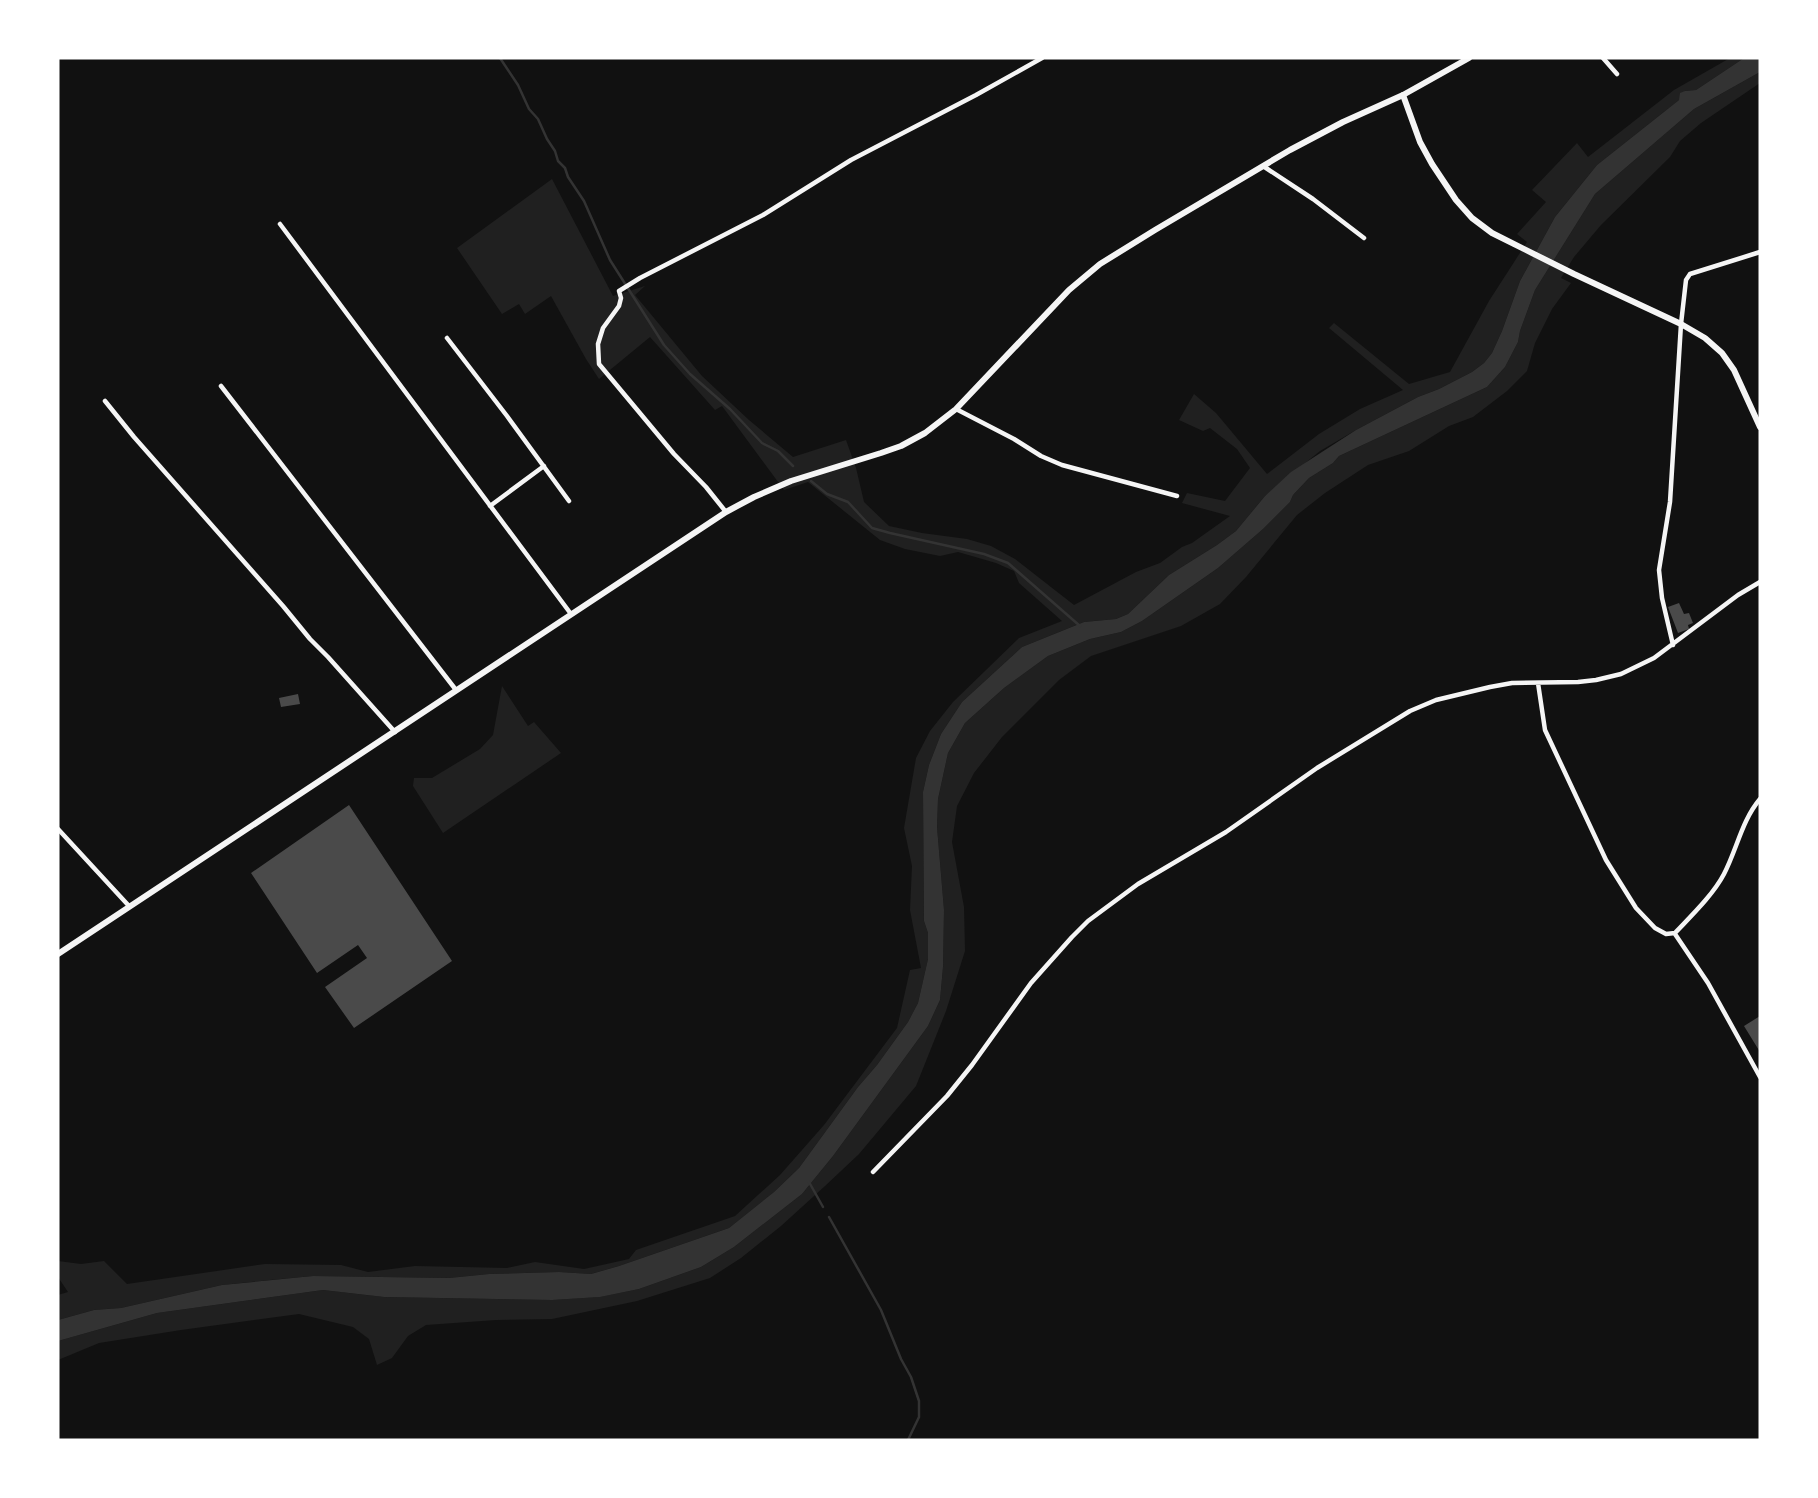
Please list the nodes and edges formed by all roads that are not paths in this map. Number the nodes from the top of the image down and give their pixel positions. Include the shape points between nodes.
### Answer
1 (1042, 58) edge
2 (1469, 58) edge
3 (1603, 58) edge
4 (1617, 74) dead end
5 (1403, 95) junction
6 (1263, 166) junction
7 (279, 223) dead end
8 (1364, 238) dead end
9 (1760, 252) edge
10 (1681, 324) junction
11 (447, 338) dead end
12 (221, 386) dead end
13 (105, 401) dead end
14 (956, 409) junction
15 (1760, 427) edge
16 (544, 466) junction
17 (1177, 496) dead end
18 (569, 502) dead end
19 (490, 506) junction
20 (726, 512) junction
21 (1760, 582) edge
22 (571, 614) junction
23 (1673, 645) junction
24 (1538, 683) junction
25 (456, 690) junction
26 (395, 732) junction
27 (1760, 799) edge
28 (58, 829) edge
29 (130, 906) junction
30 (1675, 933) junction
31 (58, 954) edge
32 (1760, 1077) edge
33 (873, 1172) dead end

1 - 20 street via 620,291 619,306 603,327 598,344 599,364
2 - 5 main road
3 - 4 street
5 - 6 main road
5 - 10 main road via 1432,164 1472,218 1492,233
6 - 8 street
6 - 14 main road via 1088,273
7 - 19 street
9 - 10 street via 1690,274
10 - 15 main road via 1705,338 1729,361
10 - 23 street via 1670,502 1659,570
11 - 16 street
12 - 25 street
13 - 26 street
14 - 17 street via 1062,465
14 - 20 main road via 901,446 791,481
16 - 18 street
16 - 19 street
19 - 22 street
20 - 22 main road
21 - 23 street
22 - 25 main road
23 - 24 street via 1643,664 1609,677
24 - 30 street via 1545,730 1606,860 1649,922 1660,932
24 - 33 street via 1501,685 1410,711 1138,884 1072,937 1031,983 947,1096
25 - 26 main road
26 - 29 main road
27 - 30 street via 1724,875
28 - 29 street
29 - 31 main road
30 - 32 street via 1708,982

